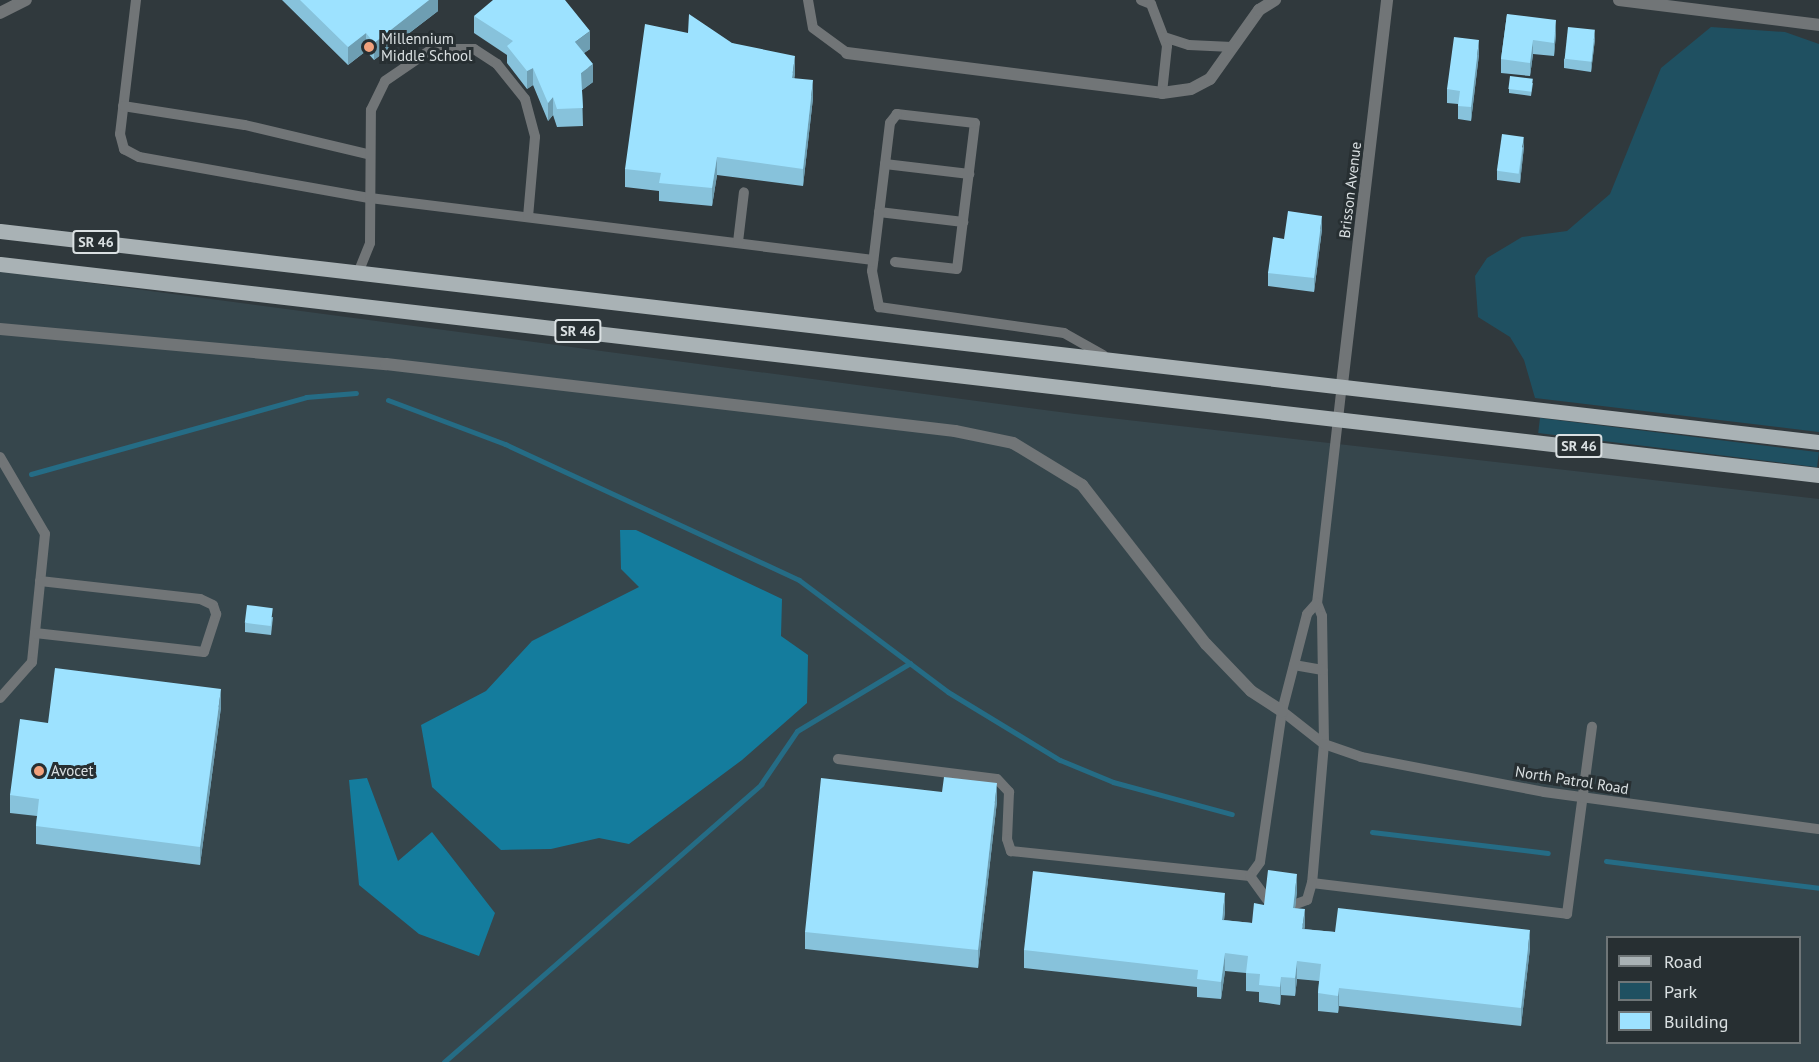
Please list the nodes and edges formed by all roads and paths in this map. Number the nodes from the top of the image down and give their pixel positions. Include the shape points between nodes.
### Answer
1 (26, 0) edge
2 (136, 0) edge
3 (808, 0) edge
4 (1141, 0) edge
5 (1275, 0) edge
6 (1387, 0) edge
7 (1619, 0) edge
8 (0, 13) edge
9 (1819, 26) edge
10 (1164, 37) junction
11 (1232, 48) junction
12 (847, 53) joint
13 (1162, 93) junction
14 (123, 106) junction
15 (366, 154) junction
16 (885, 164) junction
17 (969, 174) junction
18 (744, 192) dead end
19 (370, 198) junction
20 (879, 212) junction
21 (528, 217) junction
22 (963, 222) junction
23 (0, 231) edge
24 (738, 242) junction
25 (873, 260) junction
26 (895, 262) dead end
27 (0, 264) edge
28 (358, 273) junction
29 (0, 329) edge
30 (1103, 355) junction
31 (1342, 384) junction
32 (1338, 417) junction
33 (1819, 442) edge
34 (0, 456) edge
35 (1819, 475) edge
36 (40, 580) junction
37 (1317, 603) junction
38 (35, 633) junction
39 (1294, 665) junction
40 (1323, 670) junction
41 (0, 698) edge
42 (1282, 711) junction
43 (1592, 727) dead end
44 (1324, 744) junction
45 (838, 759) dead end
46 (1582, 797) junction
47 (1819, 829) edge
48 (1250, 876) junction
49 (1312, 883) junction
50 (1267, 899) edge
51 (1296, 904) edge

1 - 8 street
2 - 14 lane
3 - 12 lane via 813,28
4 - 10 lane via 1151,4
5 - 11 street via 1259,10
6 - 31 street, Brisson Avenue
7 - 9 street
10 - 11 lane via 1189,45
10 - 13 lane
11 - 13 street via 1210,79 1191,89
12 - 13 street
14 - 15 lane via 245,125
14 - 19 lane via 124,149 138,157
15 - 19 lane
15 - 21 lane via 371,110 392,74 432,49 474,49 507,74 531,113 535,137
16 - 17 lane
16 - 17 lane via 890,123 897,114 975,123
16 - 20 lane
17 - 22 lane
18 - 24 lane
19 - 21 lane
19 - 28 lane via 370,243
20 - 22 lane
20 - 25 lane
21 - 24 lane
22 - 26 lane via 957,269
23 - 28 main road, SR 46
24 - 25 lane
25 - 30 lane via 874,296 886,312 1064,333
27 - 32 main road, SR 46
28 - 30 main road, SR 46
29 - 42 street via 386,363 944,429 1013,443 1082,485 1206,644 1251,691
30 - 31 main road, SR 46
31 - 32 lane
31 - 33 main road, SR 46
32 - 35 main road, SR 46
32 - 37 lane
34 - 36 lane via 45,534
36 - 38 lane
36 - 38 lane via 200,599 213,604 216,614 211,644 204,652
37 - 39 lane via 1307,614
37 - 40 lane via 1322,616
38 - 41 lane via 32,662
39 - 40 lane
39 - 42 lane
40 - 44 lane
42 - 44 lane, North Patrol Road
42 - 48 lane via 1260,862
43 - 46 lane
44 - 46 lane, North Patrol Road via 1361,757
44 - 49 lane
45 - 48 lane via 997,779 1009,792 1007,839 1011,851
46 - 47 lane, North Patrol Road
46 - 49 lane via 1567,914
48 - 50 lane
49 - 51 lane via 1308,900

